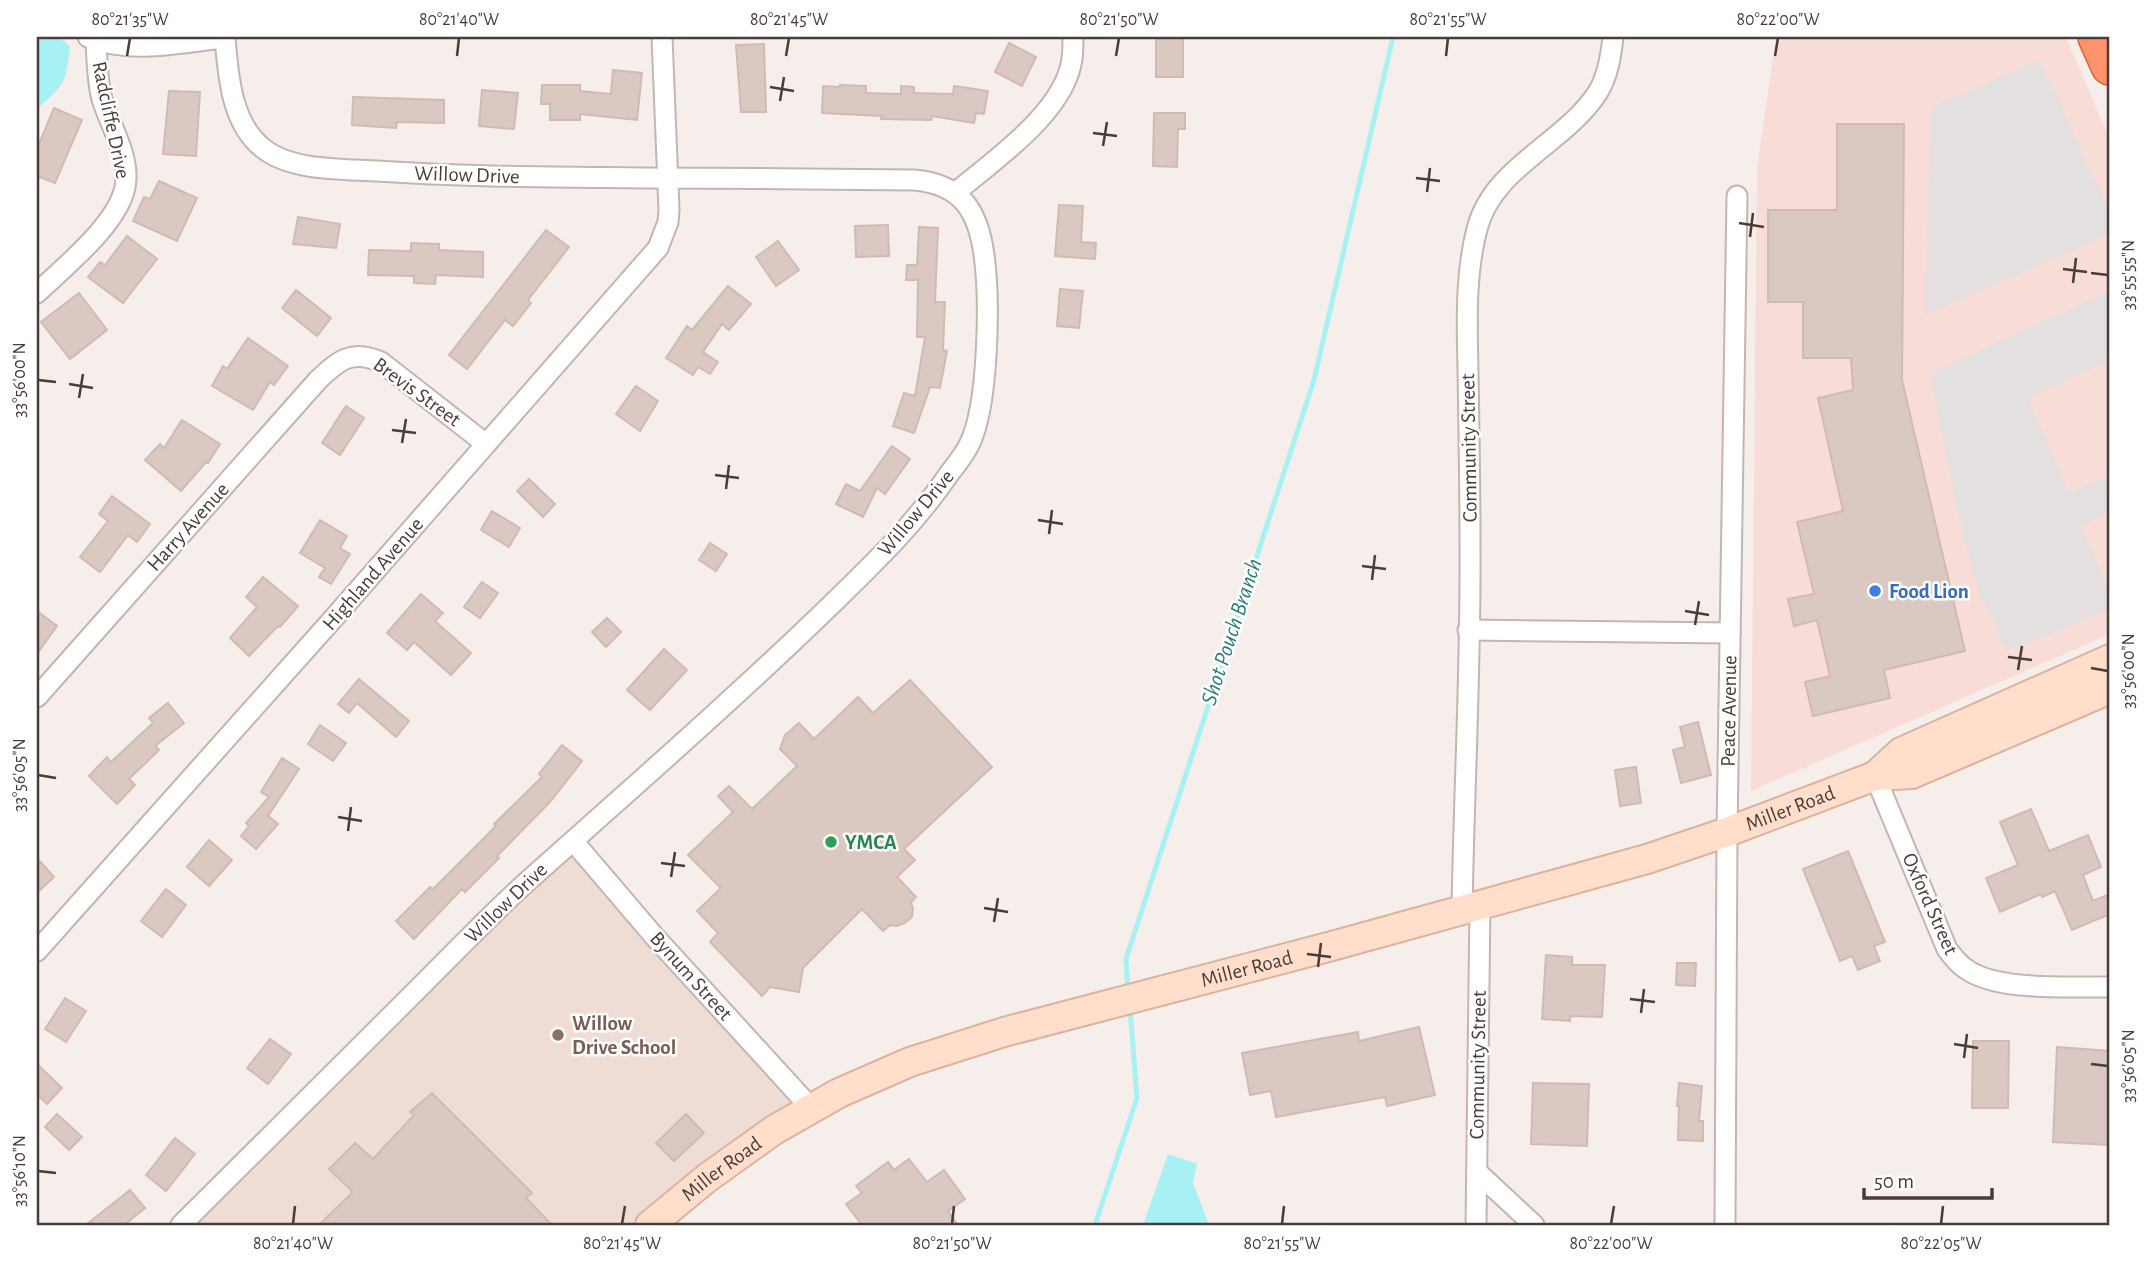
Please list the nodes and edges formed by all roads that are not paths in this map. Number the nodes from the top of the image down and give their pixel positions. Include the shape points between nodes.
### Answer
1 (225, 37) edge
2 (662, 37) edge
3 (1073, 37) edge
4 (1613, 37) edge
5 (2097, 37) edge
6 (92, 38) edge
7 (2110, 66) edge
8 (668, 178) junction
9 (955, 193) junction
10 (1737, 196) dead end
11 (37, 293) edge
12 (343, 360) joint
13 (486, 444) junction
14 (1468, 631) junction
15 (1730, 633) junction
16 (2110, 659) edge
17 (2110, 689) edge
18 (37, 697) edge
19 (1875, 776) junction
20 (1727, 832) junction
21 (573, 841) junction
22 (1471, 908) junction
23 (37, 950) edge
24 (2110, 987) edge
25 (811, 1108) junction
26 (1477, 1172) junction
27 (181, 1225) edge
28 (650, 1225) edge
29 (1476, 1225) edge
30 (1534, 1225) edge
31 (1725, 1225) edge

1 - 6 street via 127,47
1 - 8 street, Willow Drive via 239,115 255,141 284,159 322,167 455,177
2 - 8 street, Highland Avenue
3 - 9 street via 1073,58 1058,97 1031,127
4 - 14 street, Community Street via 1598,92 1571,124 1506,179 1489,201 1472,250 1468,293
5 - 7 highway
6 - 11 street, Radcliffe Drive via 102,99 126,170 125,186 103,228
8 - 9 street, Willow Drive via 914,180 933,182
8 - 13 street, Highland Avenue via 668,222 658,248
9 - 21 street, Willow Drive via 975,218 982,237 988,304 980,410 969,446 927,507 871,567 748,686
10 - 15 street, Peace Avenue
12 - 13 street, Brevis Street via 358,355 381,362
12 - 18 street, Harry Avenue via 318,380
13 - 23 street, Highland Avenue
14 - 15 street
14 - 22 street, Community Street
15 - 20 street, Peace Avenue
16 - 19 main road, Miller Road via 1901,752
17 - 19 main road, Miller Road via 1912,774
19 - 20 main road, Miller Road
19 - 24 street, Oxford Street via 1947,949 1958,963 1994,981
20 - 22 main road, Miller Road
20 - 31 street, Peace Avenue
21 - 25 street, Bynum Street
21 - 27 street, Willow Drive
22 - 25 main road, Miller Road via 1004,1032 910,1062
22 - 26 street, Community Street
25 - 28 main road, Miller Road via 707,1178
26 - 29 street, Community Street
26 - 30 street

